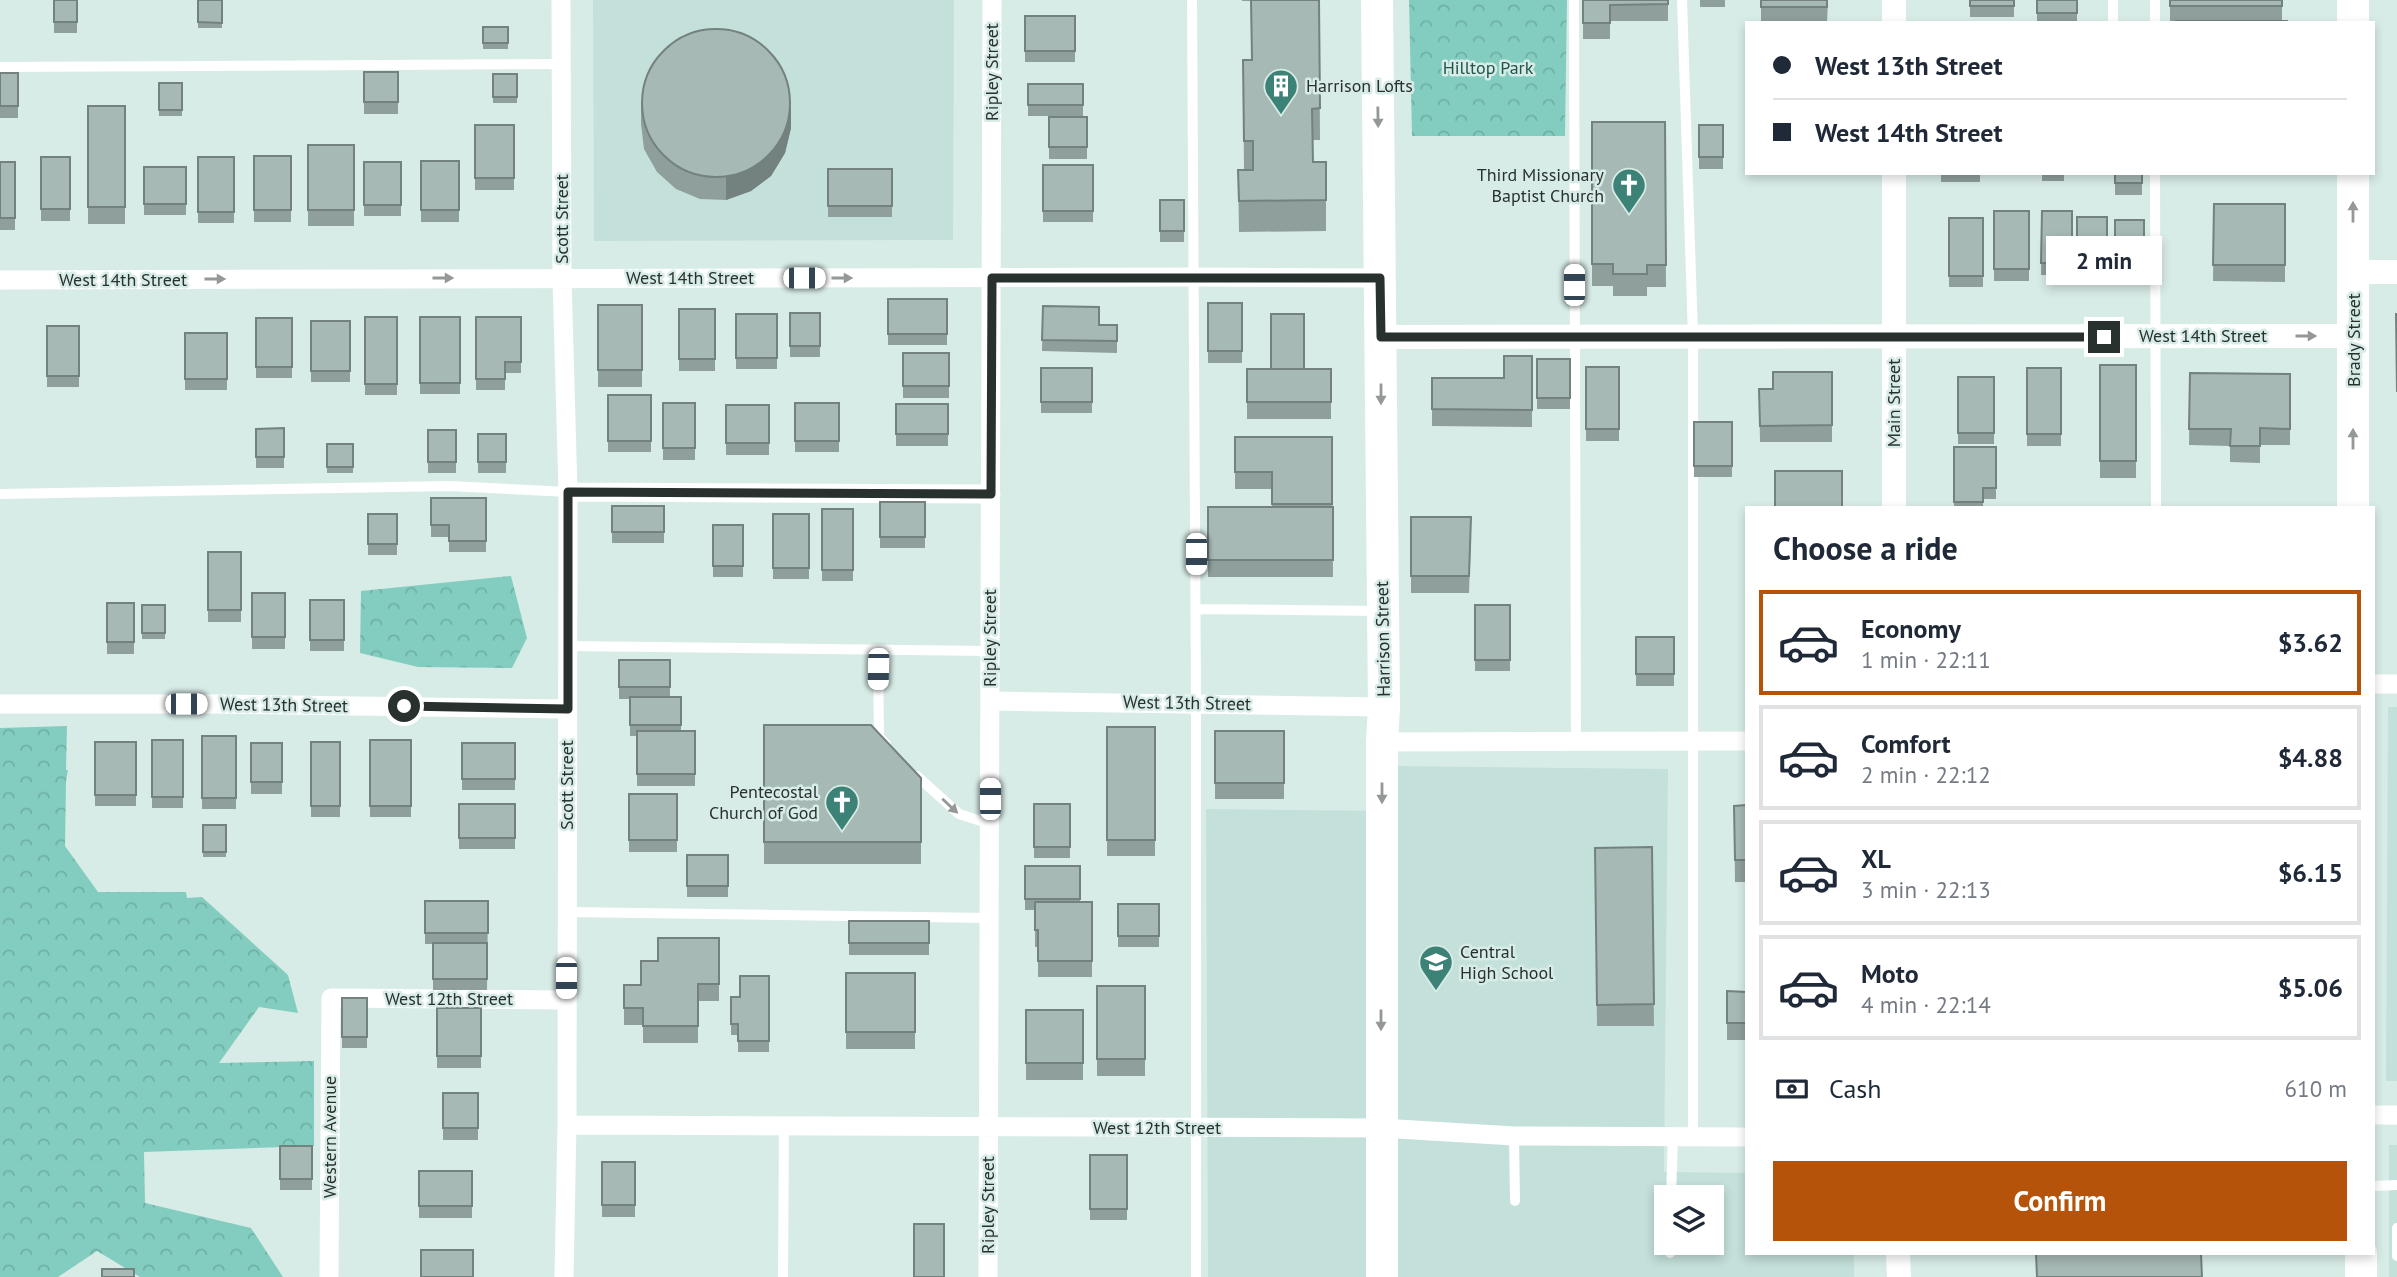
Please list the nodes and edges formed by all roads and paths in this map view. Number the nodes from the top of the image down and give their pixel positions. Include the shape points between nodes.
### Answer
1 (561, 0) edge
2 (992, 0) edge
3 (1192, 0) edge
4 (1377, 0) edge
5 (1574, 0) edge
6 (1682, 0) edge
7 (1894, 0) edge
8 (2113, 0) edge
9 (2155, 0) edge
10 (2353, 0) edge
11 (1894, 21) edge
12 (2113, 21) edge
13 (2155, 21) edge
14 (2353, 21) edge
15 (562, 64) junction
16 (0, 67) edge
17 (1894, 175) edge
18 (2155, 175) edge
19 (2353, 175) edge
20 (2353, 272) junction
21 (2397, 272) edge
22 (1195, 276) junction
23 (562, 278) junction
24 (992, 278) junction
25 (1380, 278) junction
26 (0, 280) edge
27 (2354, 336) junction
28 (1381, 337) junction
29 (1575, 337) junction
30 (1693, 337) junction
31 (1894, 337) junction
32 (2156, 337) junction
33 (568, 492) junction
34 (0, 494) edge
35 (991, 494) junction
36 (1894, 506) edge
37 (2156, 506) edge
38 (2353, 506) edge
39 (1196, 609) junction
40 (1383, 612) junction
41 (568, 646) junction
42 (878, 650) junction
43 (989, 652) junction
44 (2375, 684) edge
45 (2397, 684) edge
46 (990, 701) junction
47 (1196, 703) junction
48 (0, 704) edge
49 (1384, 707) junction
50 (568, 709) junction
51 (1576, 741) junction
52 (1693, 741) junction
53 (1745, 741) edge
54 (1382, 742) junction
55 (890, 748) edge
56 (917, 776) edge
57 (989, 824) junction
58 (567, 912) junction
59 (989, 918) junction
60 (331, 998) joint
61 (566, 1000) junction
62 (2375, 1115) edge
63 (2397, 1115) edge
64 (567, 1125) junction
65 (784, 1127) junction
66 (989, 1128) junction
67 (1195, 1128) junction
68 (1381, 1128) junction
69 (1514, 1136) junction
70 (1673, 1136) junction
71 (1693, 1136) junction
72 (1745, 1137) edge
73 (1671, 1185) edge
74 (2397, 1185) edge
75 (2375, 1186) edge
76 (1515, 1201) dead end
77 (2397, 1228) edge
78 (1898, 1255) edge
79 (2361, 1255) edge
80 (2397, 1256) edge
81 (329, 1277) edge
82 (564, 1277) edge
83 (783, 1277) edge
84 (988, 1277) edge
85 (1196, 1277) edge
86 (1382, 1277) edge
87 (1899, 1277) edge
88 (2361, 1277) edge

1 - 15 street, Scott Street
2 - 24 street, Ripley Street
3 - 22 lane
4 -> 25 highway, Harrison Street
5 - 29 lane
6 - 30 lane
7 - 11 street
8 - 12 lane
9 - 13 lane
10 - 14 highway
15 - 16 lane
15 - 23 street, Scott Street
17 - 31 street, Main Street
18 - 32 lane
20 -> 19 highway, Brady Street
20 - 21 street
20 - 27 highway, Brady Street
22 - 24 street, West 14th Street
22 - 25 street, West 14th Street
22 - 39 lane
23 -> 24 street, West 14th Street
26 -> 23 street, West 14th Street
23 - 33 street, Scott Street
24 - 35 street, Ripley Street
25 - 28 highway, Harrison Street
32 -> 27 street, West 14th Street
38 -> 27 highway, Brady Street
28 - 29 street, West 14th Street
28 -> 40 highway, Harrison Street
29 - 30 street, West 14th Street
29 - 51 lane
30 - 31 street, West 14th Street
30 - 52 lane
31 - 32 street, West 14th Street
31 - 36 street, Main Street
32 - 37 lane
33 - 34 lane via 450,486
33 - 35 street
33 - 41 street, Scott Street
35 - 43 street, Ripley Street
39 - 40 lane
39 - 47 lane
40 - 49 highway, Harrison Street
41 - 42 lane
41 - 50 street, Scott Street
42 - 43 lane
42 - 55 lane via 879,737
43 - 46 street, Ripley Street
44 - 45 street
46 - 47 street, West 13th Street
46 - 57 street, Ripley Street
47 - 49 street, West 13th Street
47 - 67 lane
48 - 50 street, West 13th Street
49 - 54 highway, Harrison Street
50 - 58 street, Scott Street
51 - 52 street
51 - 54 street
52 - 53 street
52 - 71 lane
54 -> 68 highway, Harrison Street
56 -> 57 lane via 959,814
57 - 59 street, Ripley Street
58 - 59 lane
58 - 61 street, Scott Street
59 - 66 street, Ripley Street
60 - 61 street, West 12th Street
60 - 81 street, Western Avenue
61 - 64 street, Scott Street
62 - 63 street
64 - 65 street, West 12th Street
64 - 82 street, Scott Street
65 - 66 street, West 12th Street
65 - 83 lane
66 - 67 street, West 12th Street
66 - 84 street, Ripley Street
67 - 68 street, West 12th Street
67 - 85 lane
68 - 69 street, West 12th Street
68 - 86 highway, Harrison Street
69 - 70 street, West 12th Street
69 - 76 lane
70 - 71 street, West 12th Street
70 - 73 lane
71 - 72 street, West 12th Street
74 - 75 lane
77 - 80 lane
78 - 87 street
79 - 88 highway

